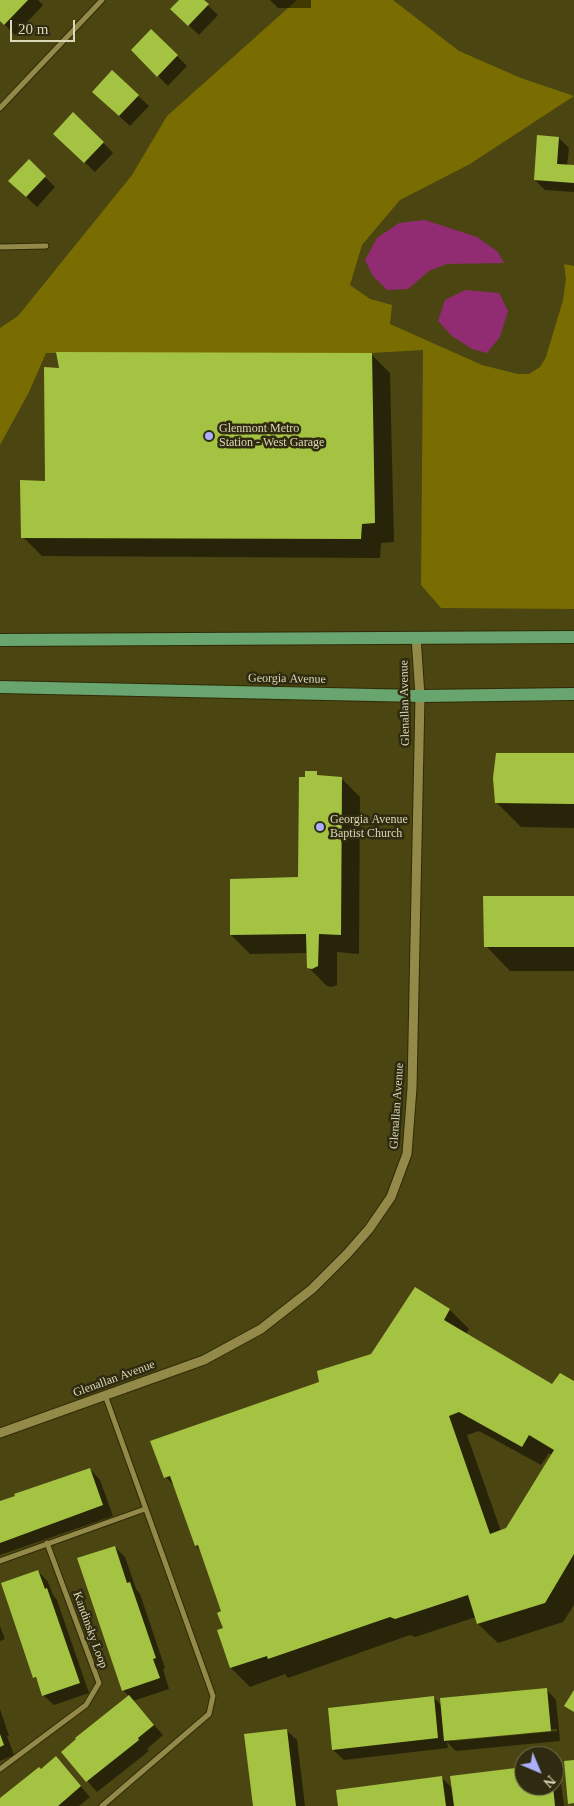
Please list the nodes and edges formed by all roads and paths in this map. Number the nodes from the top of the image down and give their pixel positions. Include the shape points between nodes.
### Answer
1 (102, 0) edge
2 (0, 108) edge
3 (46, 246) dead end
4 (0, 247) edge
5 (416, 637) junction
6 (574, 637) edge
7 (0, 640) edge
8 (0, 686) edge
9 (574, 694) edge
10 (420, 696) junction
11 (105, 1395) junction
12 (0, 1434) edge
13 (145, 1509) junction
14 (47, 1543) junction
15 (0, 1560) edge
16 (0, 1768) edge
17 (102, 1806) edge

1 - 2 street
3 - 4 street
5 - 6 main road
5 - 7 main road
5 - 10 street, Glenallan Avenue
8 - 10 main road, Georgia Avenue
9 - 10 main road, Georgia Avenue
10 - 11 street, Glenallan Avenue via 412,1088 406,1154 391,1197 347,1254 312,1289 261,1329 204,1360
11 - 12 street, Glenallan Avenue
11 - 13 street
13 - 14 street
13 - 17 street via 213,1696 209,1714
14 - 15 street
14 - 16 street, Kandinsky Loop via 99,1683 86,1705

